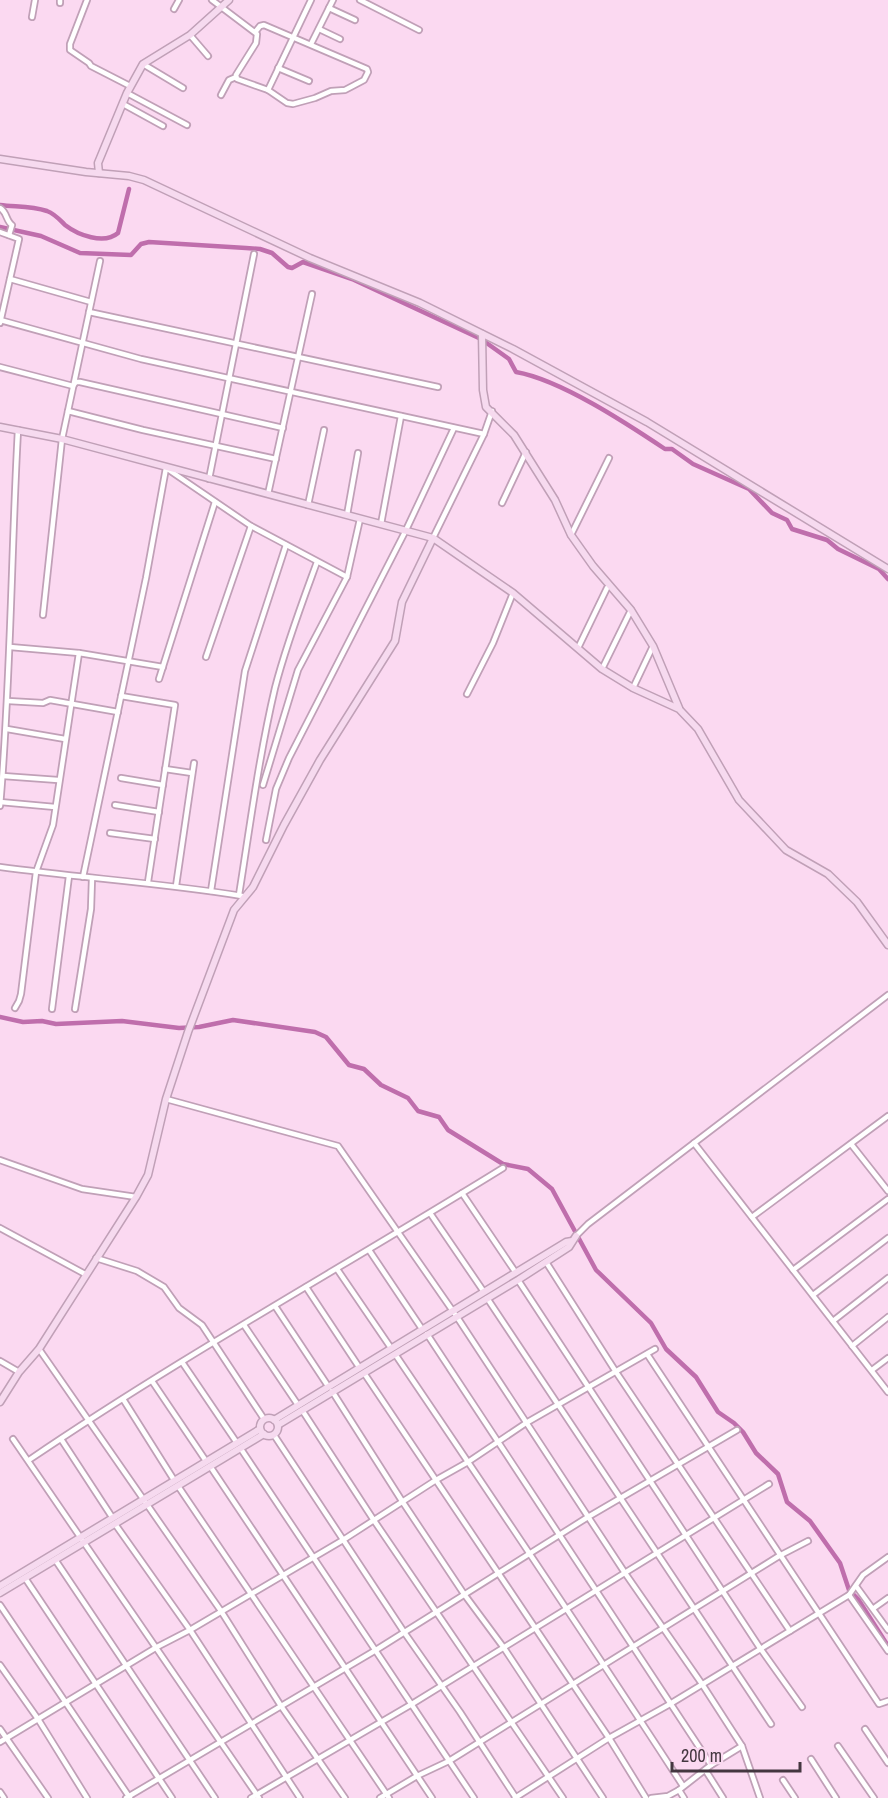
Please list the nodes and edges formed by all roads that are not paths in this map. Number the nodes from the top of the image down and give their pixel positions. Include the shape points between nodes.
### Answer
1 (35, 0) edge
2 (87, 0) edge
3 (179, 0) edge
4 (212, 0) edge
5 (229, 0) edge
6 (333, 0) edge
7 (360, 0) edge
8 (309, 1) edge
9 (329, 8) junction
10 (174, 9) dead end
11 (221, 9) junction
12 (32, 17) dead end
13 (355, 21) dead end
14 (319, 29) junction
15 (419, 30) dead end
16 (256, 32) junction
17 (190, 35) junction
18 (293, 36) junction
19 (340, 39) dead end
20 (311, 44) junction
21 (208, 56) dead end
22 (142, 64) junction
23 (278, 68) junction
24 (236, 77) junction
25 (309, 81) dead end
26 (183, 88) dead end
27 (128, 90) junction
28 (268, 90) junction
29 (221, 95) dead end
30 (123, 104) junction
31 (187, 125) dead end
32 (163, 126) dead end
33 (0, 159) edge
34 (99, 173) junction
35 (0, 208) edge
36 (0, 232) edge
37 (9, 235) junction
38 (254, 254) dead end
39 (100, 261) dead end
40 (10, 279) junction
41 (312, 294) dead end
42 (91, 302) junction
43 (89, 312) junction
44 (0, 322) edge
45 (482, 334) junction
46 (82, 344) junction
47 (236, 344) junction
48 (297, 356) junction
49 (0, 367) edge
50 (229, 378) junction
51 (73, 386) junction
52 (438, 387) dead end
53 (289, 392) junction
54 (68, 411) junction
55 (492, 411) junction
56 (222, 415) junction
57 (401, 416) junction
58 (0, 427) edge
59 (283, 428) junction
60 (454, 428) junction
61 (18, 430) junction
62 (324, 430) dead end
63 (484, 434) junction
64 (62, 439) junction
65 (216, 446) junction
66 (526, 452) junction
67 (358, 453) dead end
68 (609, 458) dead end
69 (276, 459) junction
70 (166, 468) junction
71 (209, 479) junction
72 (268, 494) junction
73 (215, 502) junction
74 (502, 503) dead end
75 (308, 505) junction
76 (347, 516) junction
77 (360, 519) junction
78 (381, 524) junction
79 (251, 526) junction
80 (406, 530) junction
81 (571, 535) junction
82 (433, 538) junction
83 (286, 545) junction
84 (317, 562) junction
85 (888, 569) edge
86 (347, 577) junction
87 (607, 588) dead end
88 (513, 592) junction
89 (631, 610) junction
90 (43, 615) dead end
91 (652, 646) junction
92 (10, 647) junction
93 (578, 648) junction
94 (79, 653) junction
95 (206, 657) dead end
96 (128, 661) junction
97 (163, 667) junction
98 (602, 669) junction
99 (159, 680) dead end
100 (633, 687) junction
101 (0, 691) edge
102 (9, 692) junction
103 (467, 694) dead end
104 (121, 696) junction
105 (8, 701) junction
106 (71, 704) junction
107 (679, 709) junction
108 (118, 712) junction
109 (0, 716) edge
110 (8, 717) junction
111 (7, 729) junction
112 (65, 739) junction
113 (3, 743) edge
114 (194, 763) dead end
115 (165, 770) junction
116 (192, 773) junction
117 (3, 776) junction
118 (121, 778) dead end
119 (58, 780) junction
120 (260, 784) junction
121 (163, 785) junction
122 (276, 789) junction
123 (0, 804) edge
124 (115, 806) dead end
125 (55, 807) junction
126 (159, 812) junction
127 (110, 833) dead end
128 (155, 839) junction
129 (266, 840) dead end
130 (0, 867) edge
131 (36, 872) junction
132 (69, 876) junction
133 (83, 877) junction
134 (92, 878) junction
135 (148, 882) junction
136 (176, 886) junction
137 (212, 891) junction
138 (242, 896) junction
139 (888, 945) edge
140 (888, 995) edge
141 (15, 1008) dead end
142 (52, 1009) dead end
143 (75, 1009) dead end
144 (166, 1099) junction
145 (888, 1116) edge
146 (694, 1143) junction
147 (851, 1144) junction
148 (0, 1160) edge
149 (502, 1168) dead end
150 (888, 1191) edge
151 (462, 1193) junction
152 (136, 1197) junction
153 (888, 1199) edge
154 (430, 1213) junction
155 (752, 1217) junction
156 (0, 1228) edge
157 (398, 1233) junction
158 (888, 1238) edge
159 (574, 1239) junction
160 (369, 1250) junction
161 (96, 1257) junction
162 (546, 1262) junction
163 (337, 1269) junction
164 (793, 1270) junction
165 (85, 1274) junction
166 (517, 1276) junction
167 (888, 1278) edge
168 (306, 1287) junction
169 (813, 1294) junction
170 (486, 1295) junction
171 (275, 1306) junction
172 (455, 1314) junction
173 (888, 1317) edge
174 (833, 1321) junction
175 (244, 1325) junction
176 (424, 1332) junction
177 (213, 1344) junction
178 (852, 1346) junction
179 (39, 1349) junction
180 (655, 1349) dead end
181 (393, 1351) junction
182 (647, 1354) junction
183 (888, 1358) edge
184 (0, 1361) edge
185 (182, 1362) junction
186 (361, 1370) junction
187 (872, 1370) junction
188 (20, 1372) junction
189 (616, 1372) junction
190 (152, 1381) junction
191 (588, 1387) junction
192 (330, 1388) junction
193 (888, 1392) edge
194 (123, 1399) junction
195 (0, 1402) edge
196 (559, 1405) junction
197 (300, 1407) junction
198 (264, 1419) junction
199 (88, 1420) junction
200 (276, 1422) junction
201 (526, 1423) junction
202 (737, 1430) dead end
203 (262, 1431) junction
204 (274, 1435) junction
205 (13, 1439) dead end
206 (60, 1439) junction
207 (497, 1443) junction
208 (239, 1446) junction
209 (708, 1448) junction
210 (29, 1460) junction
211 (468, 1462) junction
212 (208, 1463) junction
213 (678, 1466) junction
214 (436, 1480) junction
215 (650, 1481) junction
216 (176, 1483) junction
217 (769, 1485) dead end
218 (621, 1499) junction
219 (145, 1501) junction
220 (743, 1501) junction
221 (402, 1502) junction
222 (588, 1517) junction
223 (373, 1519) junction
224 (715, 1519) junction
225 (114, 1521) junction
226 (560, 1535) junction
227 (687, 1535) junction
228 (83, 1540) junction
229 (343, 1540) junction
230 (808, 1541) dead end
231 (529, 1554) junction
232 (659, 1554) junction
233 (779, 1556) junction
234 (888, 1557) edge
235 (313, 1558) junction
236 (56, 1561) junction
237 (497, 1573) junction
238 (625, 1573) junction
239 (752, 1574) junction
240 (281, 1575) junction
241 (25, 1578) junction
242 (0, 1586) edge
243 (856, 1586) junction
244 (724, 1591) junction
245 (597, 1592) junction
246 (0, 1593) edge
247 (252, 1593) junction
248 (464, 1594) junction
249 (849, 1595) junction
250 (888, 1598) edge
251 (0, 1605) edge
252 (874, 1608) junction
253 (696, 1609) junction
254 (566, 1610) junction
255 (221, 1611) junction
256 (436, 1612) junction
257 (817, 1613) junction
258 (535, 1627) junction
259 (664, 1629) junction
260 (190, 1630) junction
261 (888, 1630) edge
262 (790, 1631) junction
263 (404, 1632) junction
264 (157, 1647) junction
265 (504, 1648) junction
266 (633, 1648) junction
267 (760, 1648) junction
268 (376, 1650) junction
269 (888, 1651) edge
270 (0, 1665) edge
271 (604, 1665) junction
272 (126, 1666) junction
273 (473, 1666) junction
274 (733, 1666) junction
275 (344, 1667) junction
276 (96, 1684) junction
277 (573, 1684) junction
278 (702, 1684) junction
279 (314, 1685) junction
280 (441, 1686) junction
281 (67, 1702) junction
282 (886, 1702) edge
283 (412, 1704) junction
284 (670, 1704) junction
285 (540, 1705) junction
286 (281, 1706) junction
287 (802, 1707) dead end
288 (888, 1710) edge
289 (38, 1719) junction
290 (380, 1721) junction
291 (641, 1721) junction
292 (511, 1722) junction
293 (771, 1724) dead end
294 (251, 1725) junction
295 (0, 1729) edge
296 (865, 1729) dead end
297 (609, 1738) junction
298 (6, 1739) junction
299 (350, 1741) junction
300 (478, 1741) junction
301 (220, 1742) junction
302 (0, 1743) edge
303 (742, 1746) junction
304 (838, 1746) dead end
305 (190, 1759) junction
306 (318, 1759) junction
307 (577, 1759) junction
308 (811, 1759) dead end
309 (449, 1761) junction
310 (888, 1763) edge
311 (711, 1765) junction
312 (706, 1771) junction
313 (417, 1776) junction
314 (548, 1777) junction
315 (159, 1778) junction
316 (286, 1779) junction
317 (783, 1779) dead end
318 (681, 1788) junction
319 (0, 1792) edge
320 (258, 1796) edge
321 (387, 1796) edge
322 (4, 1798) edge
323 (48, 1798) edge
324 (87, 1798) edge
325 (128, 1798) edge
326 (172, 1798) edge
327 (215, 1798) edge
328 (251, 1798) edge
329 (300, 1798) edge
330 (345, 1798) edge
331 (380, 1798) edge
332 (432, 1798) edge
333 (474, 1798) edge
334 (516, 1798) edge
335 (563, 1798) edge
336 (603, 1798) edge
337 (646, 1798) edge
338 (651, 1798) edge
339 (684, 1798) edge
340 (723, 1798) edge
341 (760, 1798) edge
342 (795, 1798) edge
343 (836, 1798) edge
344 (874, 1798) edge

1 - 12 street
2 - 27 street via 70,50
3 - 10 street
4 - 11 street
5 - 11 street
6 - 9 street
7 - 15 street
8 - 18 street
9 - 13 street
9 - 14 street
11 - 16 street
11 - 17 street
14 - 19 street
14 - 20 street
16 - 18 street via 264,25
16 - 24 street via 256,43
17 - 21 street
17 - 22 street
18 - 20 street
18 - 23 street
20 - 28 street via 367,69 364,80 345,90 295,104
22 - 26 street
22 - 27 street
23 - 25 street
23 - 28 street
24 - 28 street
24 - 29 street
27 - 30 street
27 - 31 street
30 - 32 street
30 - 34 street via 98,163
33 - 34 street
34 - 45 street via 144,180
35 - 37 street via 12,225
36 - 37 street
37 - 40 street via 19,239
38 - 47 street
39 - 42 street
40 - 42 street
40 - 44 street
41 - 48 street
42 - 43 street
43 - 46 street
43 - 47 street
44 - 46 street
45 - 55 street via 483,390 486,407
45 - 85 street via 647,422
46 - 50 street
46 - 51 street
47 - 48 street
47 - 50 street
48 - 52 street
48 - 53 street
49 - 51 street
50 - 53 street
50 - 56 street
51 - 54 street
51 - 56 street via 80,382
53 - 57 street
53 - 59 street
54 - 64 street
54 - 65 street
55 - 63 street
55 - 66 street
56 - 59 street
56 - 65 street
57 - 60 street
57 - 78 street
58 - 61 street
59 - 69 street
60 - 63 street
60 - 80 street
61 - 64 street
61 - 92 street
62 - 75 street
63 - 82 street
64 - 70 street
64 - 90 street
65 - 69 street
65 - 71 street
66 - 74 street
66 - 81 street
67 - 76 street
68 - 81 street
69 - 72 street
70 - 71 street
70 - 73 street
70 - 96 street
71 - 72 street
72 - 75 street
73 - 79 street
73 - 97 street
75 - 76 street
76 - 77 street
77 - 78 street
77 - 86 street
78 - 80 street
79 - 83 street
79 - 95 street
80 - 82 street
80 - 122 street via 288,758
81 - 89 street
82 - 88 street
82 - 138 street via 402,602 395,641 320,760 253,887
83 - 84 street
83 - 137 street via 245,671
84 - 86 street
84 - 120 street via 275,689
86 - 120 street via 298,670
87 - 93 street
88 - 93 street
88 - 103 street
89 - 91 street
89 - 98 street
91 - 100 street
91 - 107 street
92 - 94 street
92 - 102 street
93 - 98 street
94 - 96 street
94 - 106 street
96 - 97 street
96 - 104 street
97 - 99 street
98 - 100 street
100 - 107 street
101 - 102 street
102 - 105 street
104 - 108 street
104 - 115 street via 176,705
105 - 106 street
105 - 110 street
106 - 108 street
106 - 112 street
107 - 139 street via 698,729 739,800 786,850 828,874 857,902
108 - 133 street
109 - 110 street
110 - 111 street
111 - 112 street
111 - 113 street
112 - 119 street
113 - 117 street
114 - 116 street
115 - 116 street
115 - 121 street
116 - 136 street
117 - 119 street
117 - 123 street
118 - 121 street
119 - 125 street
120 - 122 street
120 - 138 street
121 - 126 street
122 - 129 street
123 - 125 street
124 - 126 street
125 - 131 street via 53,825
126 - 128 street
127 - 128 street
128 - 135 street
130 - 131 street
131 - 132 street
131 - 141 street via 20,1001
132 - 133 street
132 - 142 street
133 - 134 street
134 - 135 street
134 - 143 street
135 - 136 street
136 - 137 street
137 - 138 street
138 - 144 street
140 - 146 street
144 - 152 street via 148,1175
144 - 157 street via 338,1146
145 - 147 street
146 - 155 street
146 - 159 street
147 - 150 street
147 - 155 street
148 - 152 street via 82,1189
149 - 151 street
151 - 154 street
151 - 166 street
152 - 161 street
153 - 164 street
154 - 157 street
154 - 170 street
155 - 164 street
156 - 165 street
157 - 160 street
157 - 172 street
158 - 169 street
159 - 162 street via 569,1247
159 - 166 street
160 - 163 street
160 - 176 street
161 - 165 street
161 - 177 street via 159,1282 179,1308 202,1325
162 - 166 street
162 - 189 street
163 - 168 street
163 - 181 street
164 - 169 street
165 - 179 street
166 - 170 street
166 - 191 street
167 - 174 street
168 - 171 street
168 - 186 street
169 - 174 street
170 - 172 street
170 - 196 street
171 - 175 street
171 - 192 street
172 - 176 street
172 - 201 street
173 - 178 street
174 - 178 street
175 - 177 street
175 - 197 street
176 - 181 street
176 - 207 street
177 - 185 street
177 - 198 street
178 - 187 street
179 - 188 street
179 - 199 street
180 - 182 street
181 - 186 street
181 - 211 street
182 - 189 street
182 - 209 street
183 - 187 street
184 - 188 street
185 - 190 street
185 - 208 street
186 - 192 street
186 - 214 street
187 - 193 street
188 - 195 street
189 - 191 street
189 - 213 street
190 - 194 street
190 - 212 street
191 - 196 street
191 - 215 street
192 - 197 street
192 - 221 street
194 - 199 street
194 - 216 street
196 - 201 street
196 - 218 street
197 - 200 street
197 - 223 street
198 - 200 street
198 - 203 street via 260,1424
199 - 206 street
199 - 219 street
200 - 204 street via 278,1430
201 - 207 street
201 - 222 street
202 - 209 street
203 - 204 street
203 - 208 street
204 - 229 street
205 - 210 street
206 - 210 street
206 - 225 street
207 - 211 street
207 - 226 street
208 - 212 street
208 - 235 street
209 - 213 street
209 - 220 street
210 - 228 street
211 - 214 street
211 - 231 street
212 - 216 street
212 - 240 street
213 - 215 street
213 - 224 street
214 - 221 street
214 - 237 street
215 - 218 street
215 - 227 street
216 - 219 street
216 - 247 street
217 - 220 street
218 - 222 street
218 - 232 street
219 - 225 street
219 - 255 street
220 - 224 street
220 - 233 street
221 - 223 street
221 - 248 street
222 - 226 street
222 - 238 street
223 - 229 street
223 - 256 street
224 - 227 street
224 - 239 street
225 - 228 street
225 - 260 street
226 - 231 street
226 - 245 street
227 - 232 street
227 - 244 street
228 - 236 street
228 - 242 street
228 - 264 street
229 - 235 street
229 - 263 street
230 - 233 street
231 - 237 street
231 - 254 street
232 - 238 street
232 - 253 street
233 - 239 street
233 - 257 street
234 - 243 street via 863,1575
235 - 240 street
235 - 268 street
236 - 241 street
236 - 272 street
237 - 248 street
237 - 258 street
238 - 245 street
238 - 259 street
239 - 244 street
239 - 262 street
240 - 247 street
240 - 275 street
241 - 246 street
241 - 276 street
243 - 249 street
243 - 252 street
244 - 253 street
244 - 267 street
245 - 254 street
245 - 266 street
247 - 255 street
247 - 279 street
248 - 256 street
248 - 265 street
249 - 257 street
249 - 269 street
250 - 252 street
251 - 281 street
252 - 261 street
253 - 259 street
253 - 274 street
254 - 258 street
254 - 271 street
255 - 260 street
255 - 286 street
256 - 263 street
256 - 273 street
257 - 262 street
257 - 282 street via 879,1704
258 - 265 street
258 - 277 street
259 - 266 street
259 - 278 street
260 - 264 street
260 - 294 street
262 - 267 street
263 - 268 street
263 - 280 street
264 - 272 street
264 - 301 street
265 - 273 street
265 - 285 street
266 - 271 street
266 - 284 street
267 - 274 street
267 - 287 street
268 - 275 street
268 - 283 street
270 - 289 street
271 - 277 street
271 - 291 street
272 - 276 street
272 - 305 street
273 - 280 street
273 - 292 street
274 - 278 street
274 - 293 street
275 - 279 street
275 - 290 street
276 - 281 street
276 - 315 street
277 - 285 street
277 - 297 street
278 - 284 street
278 - 303 street
279 - 286 street
279 - 299 street
280 - 283 street
280 - 300 street
281 - 289 street
281 - 325 street
282 - 288 street
283 - 290 street
283 - 309 street
284 - 291 street
284 - 311 street
285 - 292 street
285 - 307 street
286 - 294 street
286 - 306 street
289 - 298 street
289 - 324 street
290 - 299 street
290 - 313 street
291 - 297 street
291 - 318 street
292 - 300 street
292 - 314 street
294 - 301 street
294 - 316 street
295 - 298 street
296 - 310 street
297 - 307 street
297 - 337 street
298 - 302 street
298 - 323 street
299 - 306 street
299 - 321 street
300 - 309 street
300 - 334 street
301 - 305 street
301 - 320 street
303 - 311 street
303 - 341 street
304 - 344 street
305 - 315 street
305 - 327 street
306 - 316 street
306 - 330 street
307 - 314 street
307 - 336 street
308 - 343 street
309 - 313 street
309 - 333 street
311 - 312 street
312 - 318 street
312 - 340 street
313 - 321 street
313 - 332 street
314 - 334 street
314 - 335 street
315 - 325 street
315 - 326 street
316 - 320 street
316 - 329 street
317 - 342 street
318 - 338 street via 668,1796
318 - 339 street
319 - 322 street
320 - 328 street
321 - 331 street

